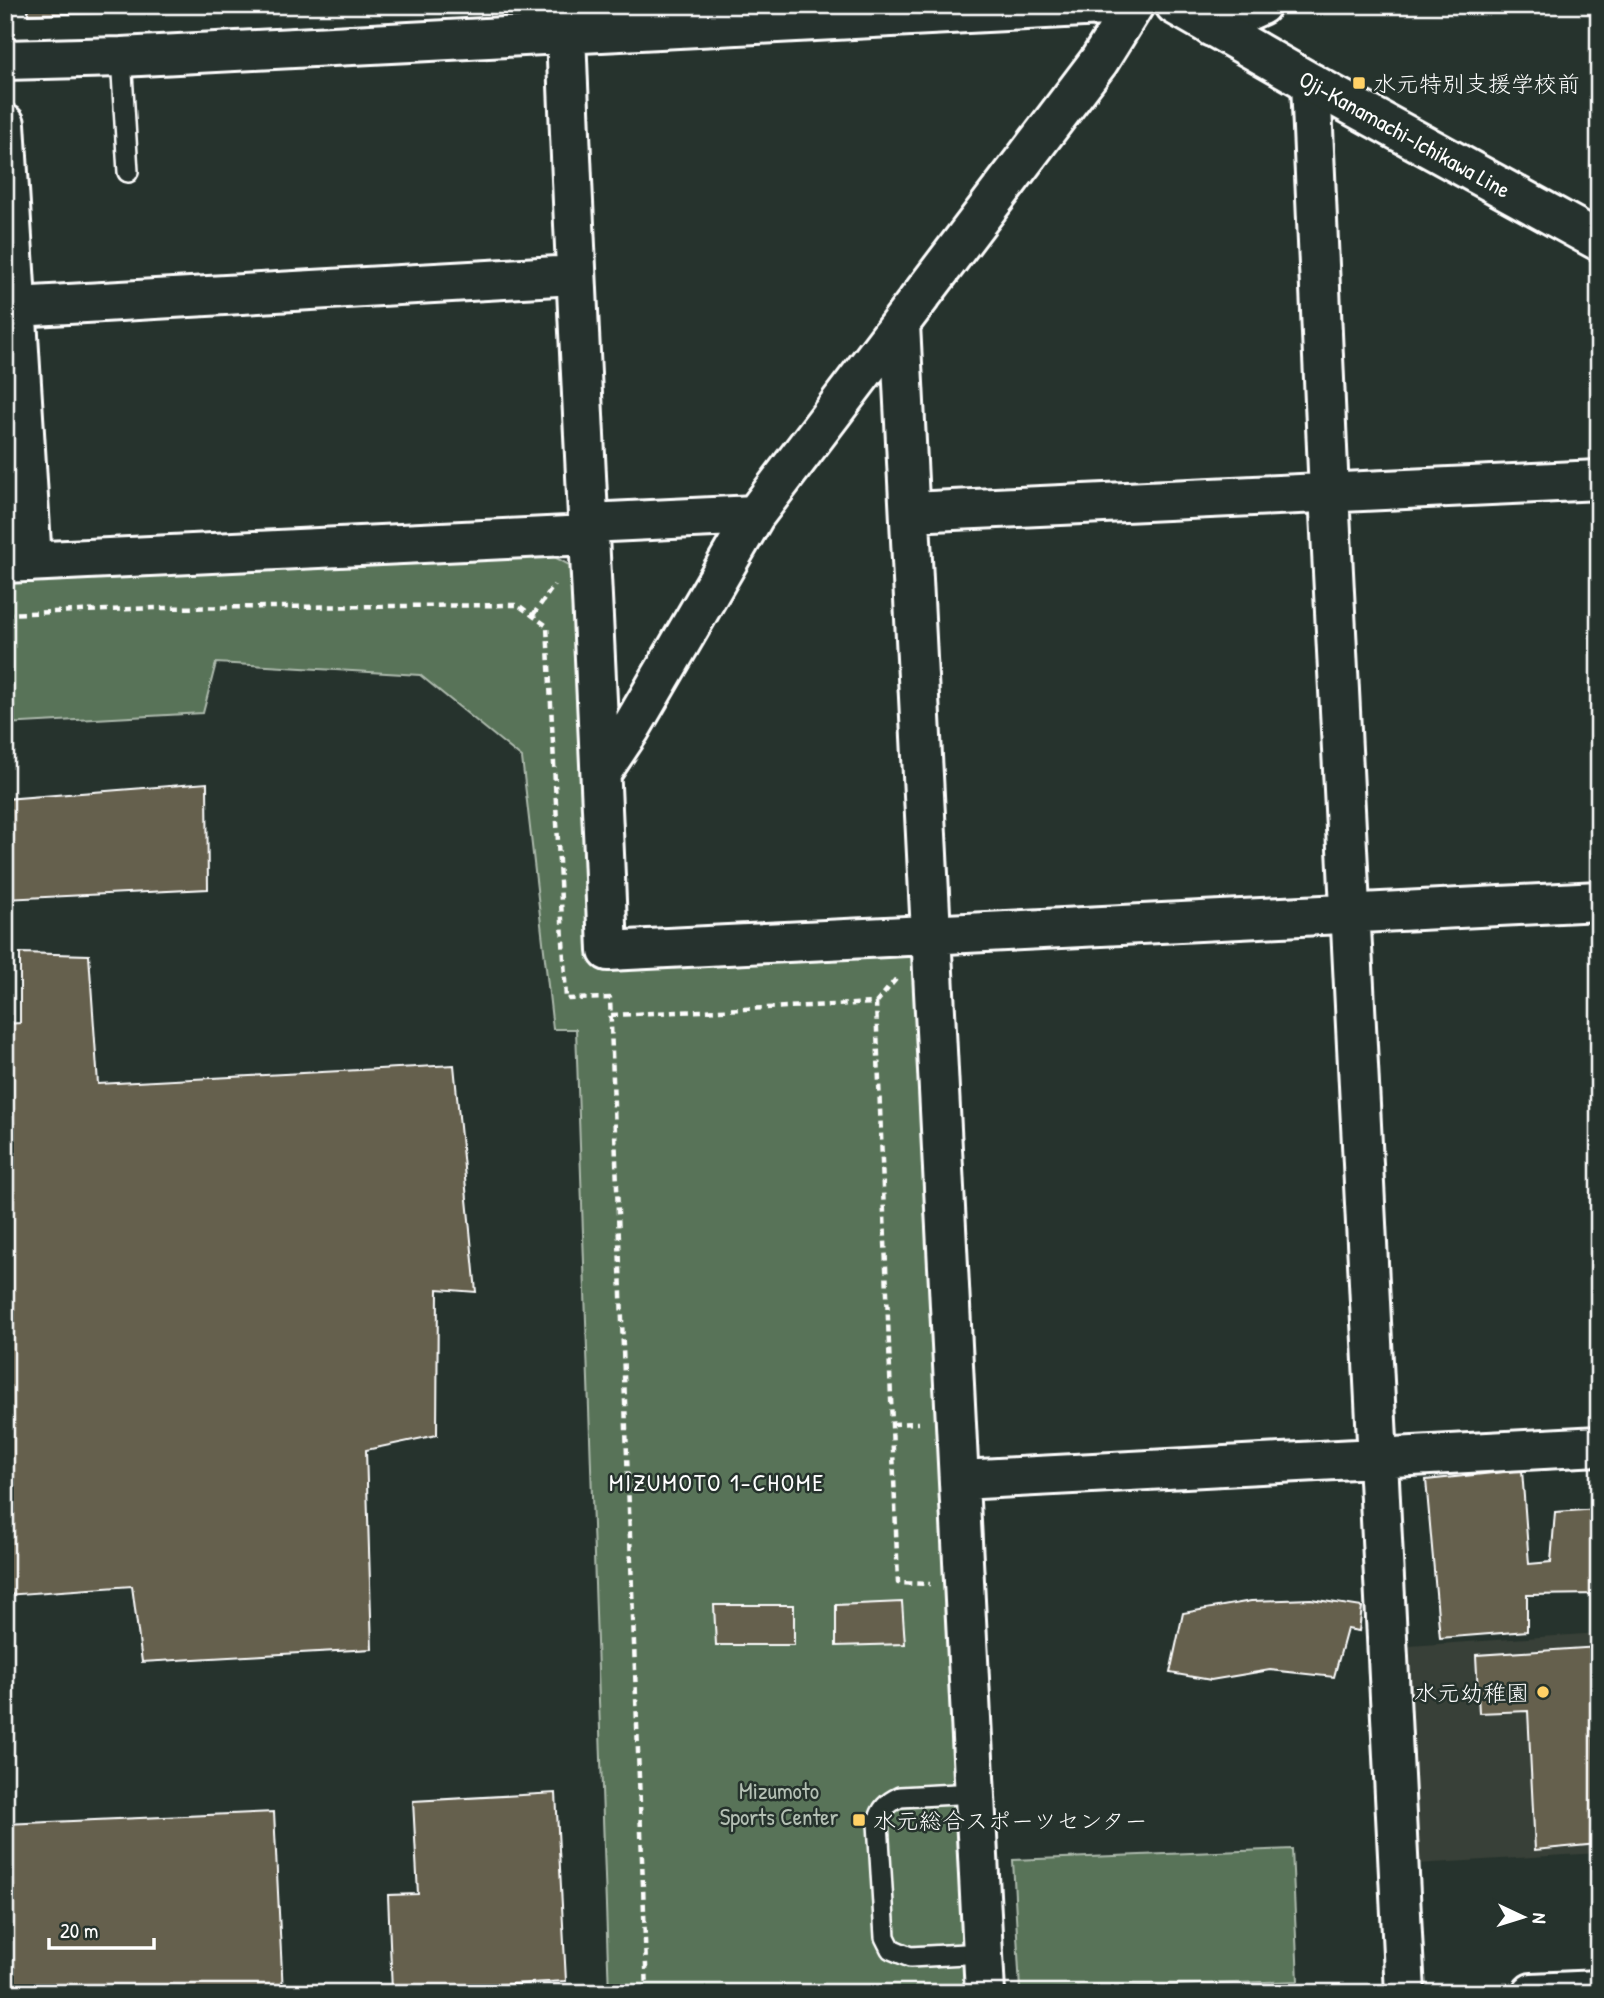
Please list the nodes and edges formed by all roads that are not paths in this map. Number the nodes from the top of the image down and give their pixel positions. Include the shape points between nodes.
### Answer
1 (1122, 5) edge
2 (1134, 5) edge
3 (1175, 5) edge
4 (1261, 5) edge
5 (566, 20) edge
6 (1212, 27) junction
7 (121, 57) junction
8 (5, 60) edge
9 (1311, 83) junction
10 (5, 124) edge
11 (128, 173) dead end
12 (1599, 241) edge
13 (8, 242) edge
14 (575, 275) junction
15 (16, 307) junction
16 (900, 324) junction
17 (13, 409) edge
18 (1599, 480) edge
19 (1329, 494) junction
20 (910, 512) junction
21 (755, 515) junction
22 (588, 529) junction
23 (19, 563) edge
24 (601, 773) junction
25 (1599, 901) edge
26 (1351, 912) junction
27 (931, 936) junction
28 (1599, 1446) edge
29 (1379, 1457) junction
30 (960, 1480) junction
31 (975, 1793) junction
32 (983, 1953) junction
33 (1599, 1990) edge
34 (985, 1993) edge
35 (1405, 1993) edge
36 (1532, 1993) edge

1 - 5 street
2 - 16 street via 1099,61
3 - 6 street, Oji-Kanamachi-Ichikawa Line
4 - 6 street
5 - 7 street
5 - 14 street
6 - 9 street, Oji-Kanamachi-Ichikawa Line
7 - 8 street
7 - 11 lane
9 - 12 street, Oji-Kanamachi-Ichikawa Line
9 - 19 street
10 - 13 street
13 - 15 street
14 - 15 street
14 - 22 street
15 - 17 street
16 - 20 street
16 - 21 street
17 - 23 street
18 - 19 street
19 - 20 street
19 - 26 street
20 - 27 street
21 - 22 street
21 - 24 street
22 - 23 street
22 - 24 street
24 - 27 street via 608,951
25 - 26 street
26 - 27 street
26 - 29 street
27 - 30 street
28 - 29 street
29 - 30 street
29 - 35 street
30 - 31 street
31 - 32 street
31 - 32 lane via 900,1797 881,1811 878,1823 885,1937 891,1948 909,1957
32 - 34 street
33 - 36 street

